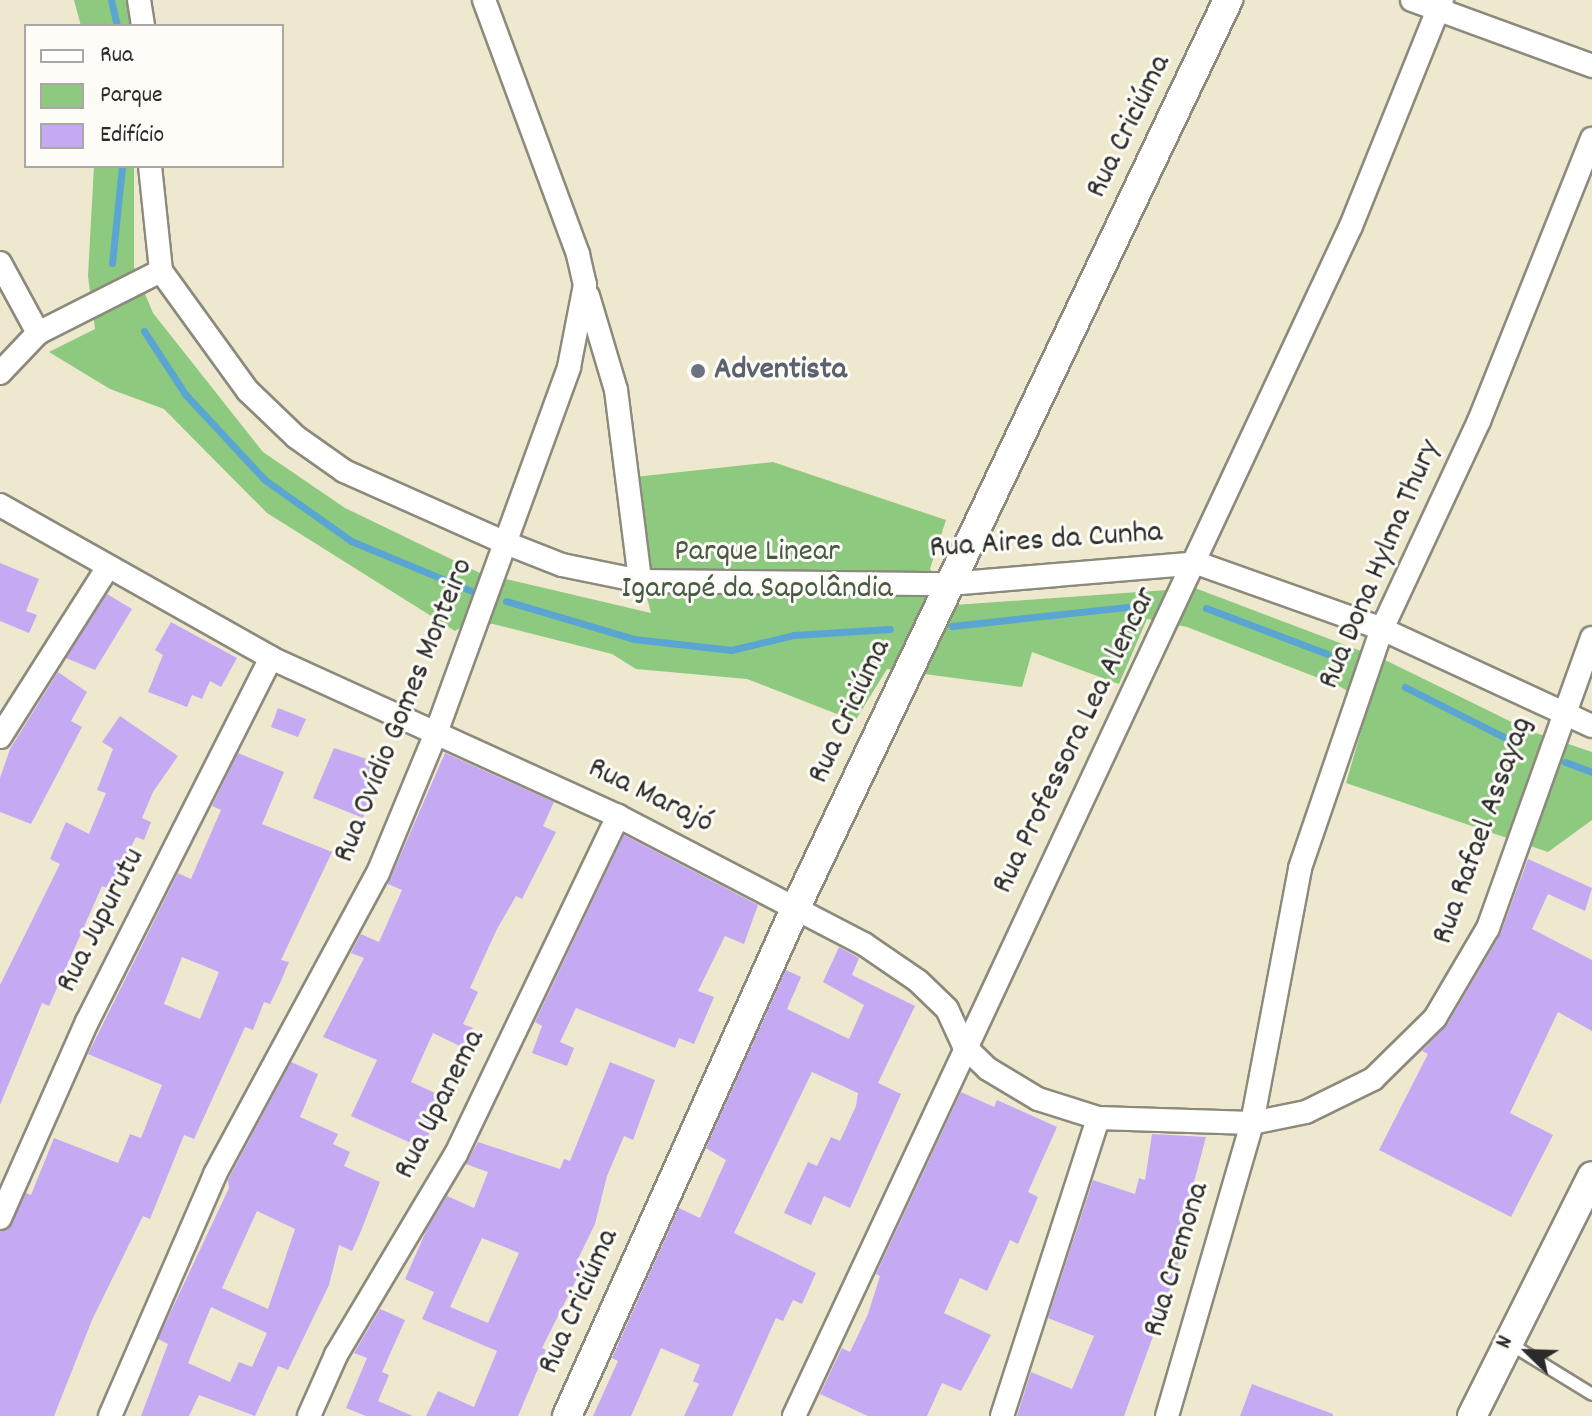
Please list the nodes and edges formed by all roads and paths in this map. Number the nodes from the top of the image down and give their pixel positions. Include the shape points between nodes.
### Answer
1 (139, 0) edge
2 (484, 0) edge
3 (1228, 0) edge
4 (1412, 0) edge
5 (1440, 5) edge
6 (143, 24) edge
7 (1592, 66) edge
8 (1592, 139) edge
9 (150, 168) edge
10 (0, 263) edge
11 (161, 271) junction
12 (585, 285) junction
13 (38, 333) junction
14 (0, 373) edge
15 (0, 505) edge
16 (506, 543) junction
17 (1197, 563) junction
18 (108, 567) junction
19 (640, 581) junction
20 (949, 584) junction
21 (1382, 629) junction
22 (1592, 638) edge
23 (271, 658) junction
24 (1561, 715) junction
25 (1592, 726) edge
26 (436, 733) junction
27 (0, 737) edge
28 (618, 816) junction
29 (796, 907) junction
30 (964, 1046) junction
31 (1098, 1118) junction
32 (1252, 1123) junction
33 (1592, 1176) edge
34 (0, 1218) edge
35 (1508, 1342) junction
36 (1592, 1394) edge
37 (110, 1416) edge
38 (309, 1416) edge
39 (567, 1416) edge
40 (794, 1416) edge
41 (1002, 1416) edge
42 (1167, 1416) edge
43 (1472, 1416) edge

1 - 6 street
2 - 12 street
3 - 20 street, Rua Criciúma
4 - 5 street
5 - 7 street
5 - 17 street, Rua Professora Lea Alencar via 1351,226
8 - 21 street, Rua Dona Hylma Thury via 1479,421
9 - 11 street, Rua Aires da Cunha
10 - 13 street
11 - 13 street
11 - 16 street, Rua Aires da Cunha via 248,391 296,437 344,471
12 - 16 street, Rua Ovídio Gomes Monteiro via 569,367
12 - 19 street via 616,390
13 - 14 street
15 - 18 street, Rua Marajó
16 - 19 street, Rua Aires da Cunha via 562,565
16 - 26 street, Rua Ovídio Gomes Monteiro
17 - 20 street, Rua Aires da Cunha
17 - 21 street, Rua Aires da Cunha
17 - 30 street, Rua Professora Lea Alencar
18 - 23 street, Rua Marajó
18 - 27 street
19 - 20 street, Rua Aires da Cunha
20 - 29 street, Rua Criciúma
21 - 24 street, Rua Aires da Cunha
21 - 32 street, Rua Dona Hylma Thury via 1300,868
22 - 24 street, Rua Rafael Assayag
23 - 26 street, Rua Marajó
23 - 34 street, Rua Jupurutu via 87,1022
24 - 25 street, Rua Aires da Cunha
24 - 32 street, Rua Rafael Assayag via 1488,928 1435,1018 1373,1079 1306,1112
26 - 28 street, Rua Marajó
26 - 37 street, Rua Ovídio Gomes Monteiro via 378,873 215,1174
28 - 29 street, Rua Marajó
28 - 38 street, Rua Upanema via 456,1154 336,1355
29 - 30 street, Rua Marajó via 918,981 947,1009
29 - 39 street, Rua Criciúma
30 - 31 street, Rua Marajó via 988,1069 1038,1099
30 - 40 street, Rua Professora Lea Alencar
31 - 32 street, Rua Marajó
31 - 41 street
32 - 42 street, Rua Cremona
33 - 35 street
35 - 36 lane
35 - 43 street

